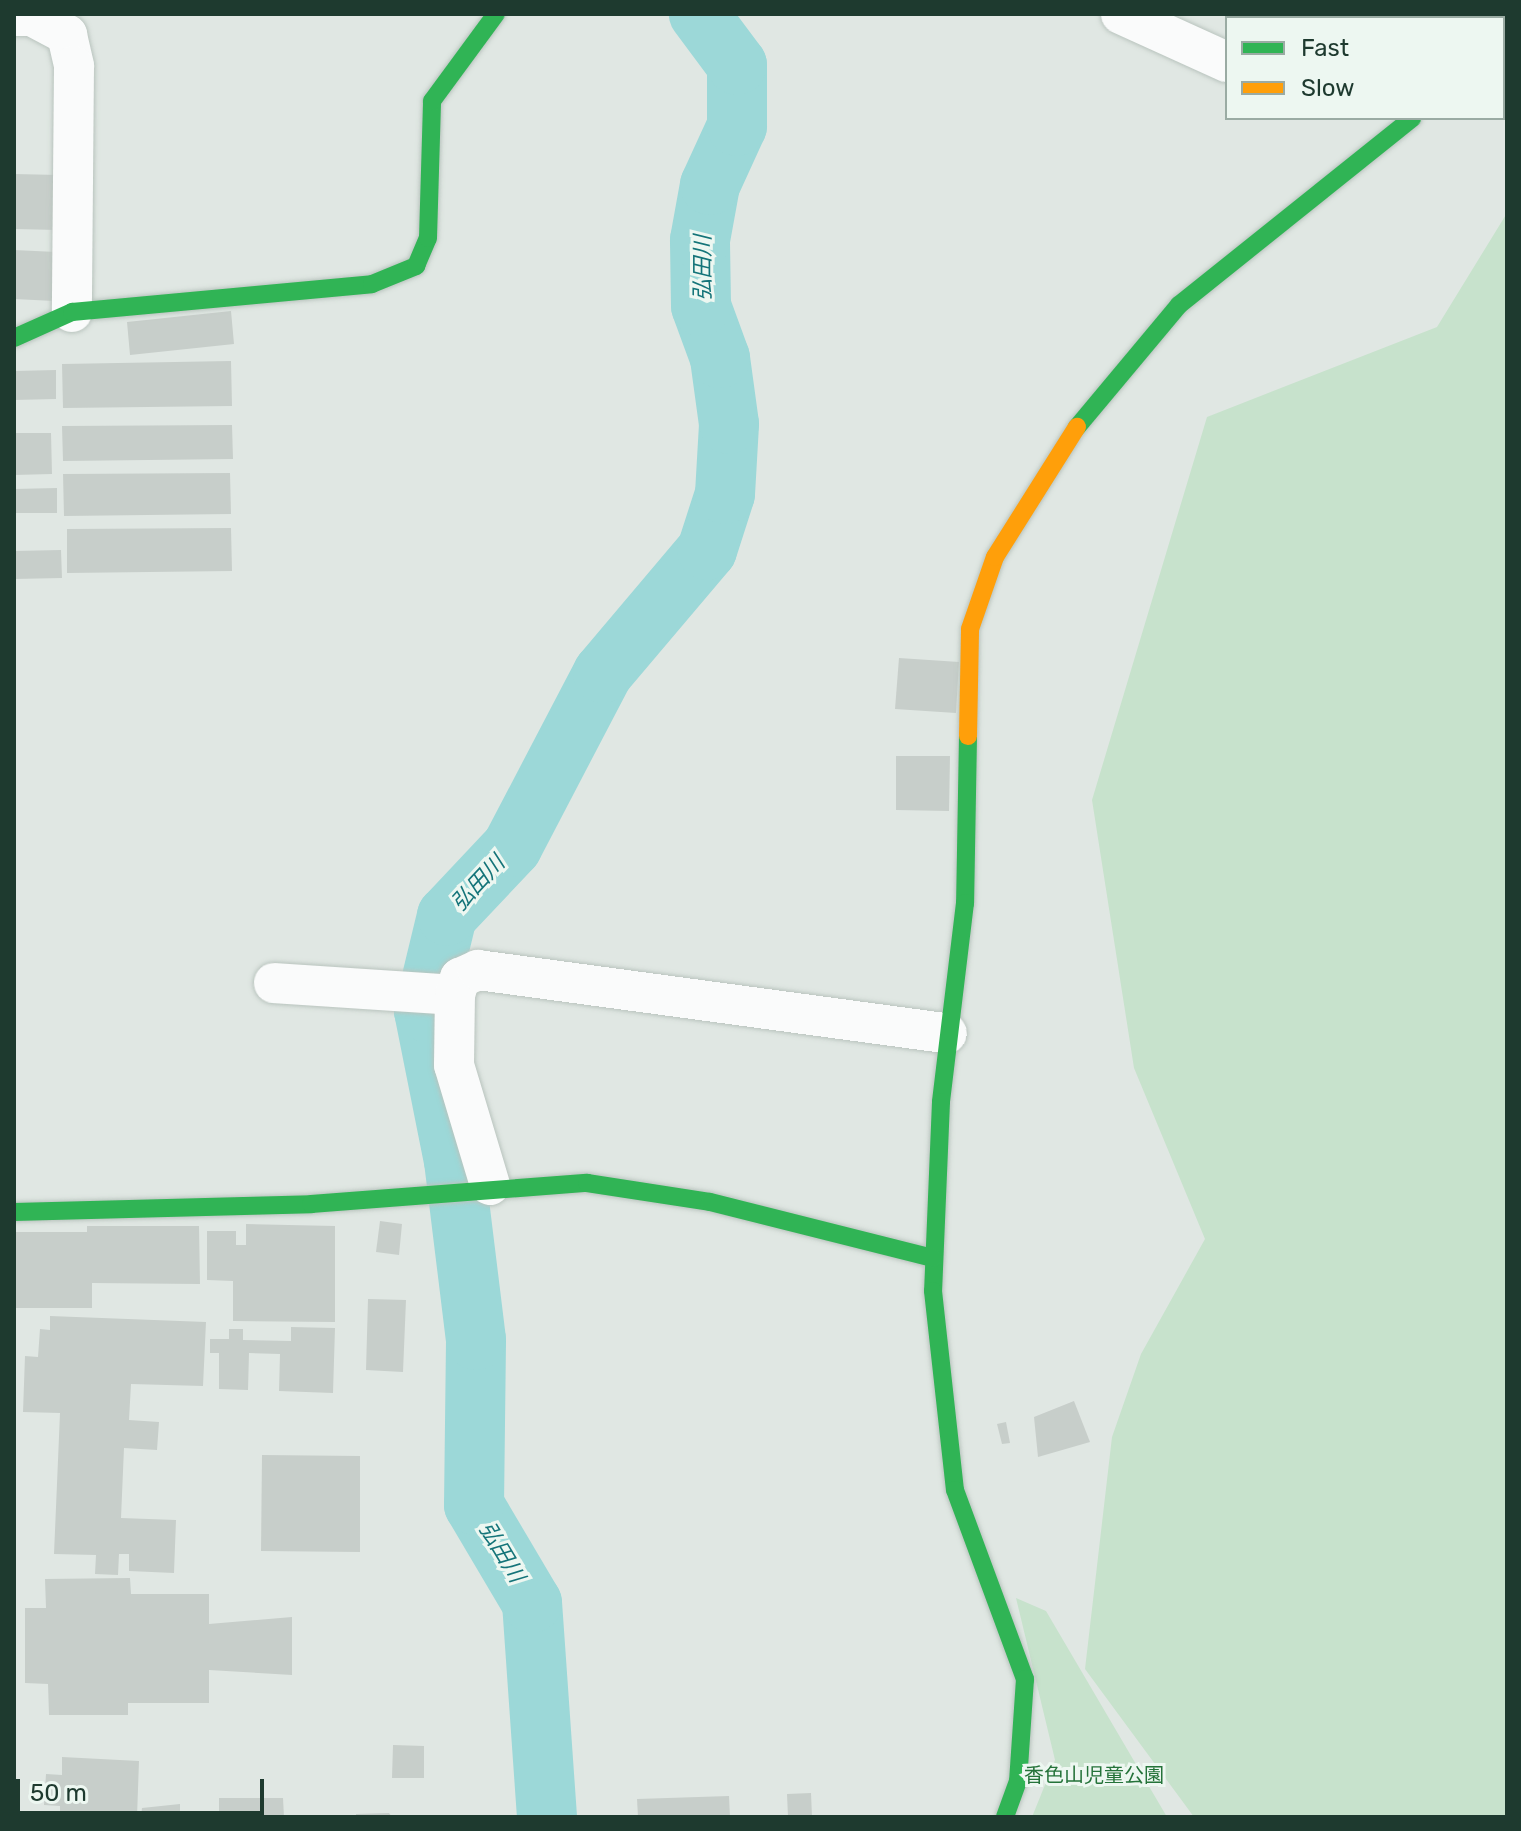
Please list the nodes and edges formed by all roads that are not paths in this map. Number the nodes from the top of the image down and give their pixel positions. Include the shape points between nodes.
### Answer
1 (496, 14) edge
2 (1121, 14) edge
3 (14, 16) edge
4 (1225, 61) edge
5 (1410, 120) edge
6 (72, 312) junction
7 (14, 338) edge
8 (274, 983) dead end
9 (455, 995) junction
10 (947, 1033) junction
11 (484, 1186) junction
12 (14, 1212) edge
13 (933, 1258) junction
14 (1005, 1817) edge

1 - 6 street via 432,101 428,238 416,266 372,284
2 - 4 street
3 - 6 street via 32,16 67,35 74,66
5 - 10 street via 1179,305 1063,444 995,557 970,629 965,903
6 - 7 street
8 - 9 street
9 - 10 street via 460,978 478,970
9 - 11 street via 454,1065
10 - 13 street
11 - 12 street via 311,1204
11 - 13 street via 587,1183 710,1202
13 - 14 street via 955,1490 1025,1679 1018,1781

